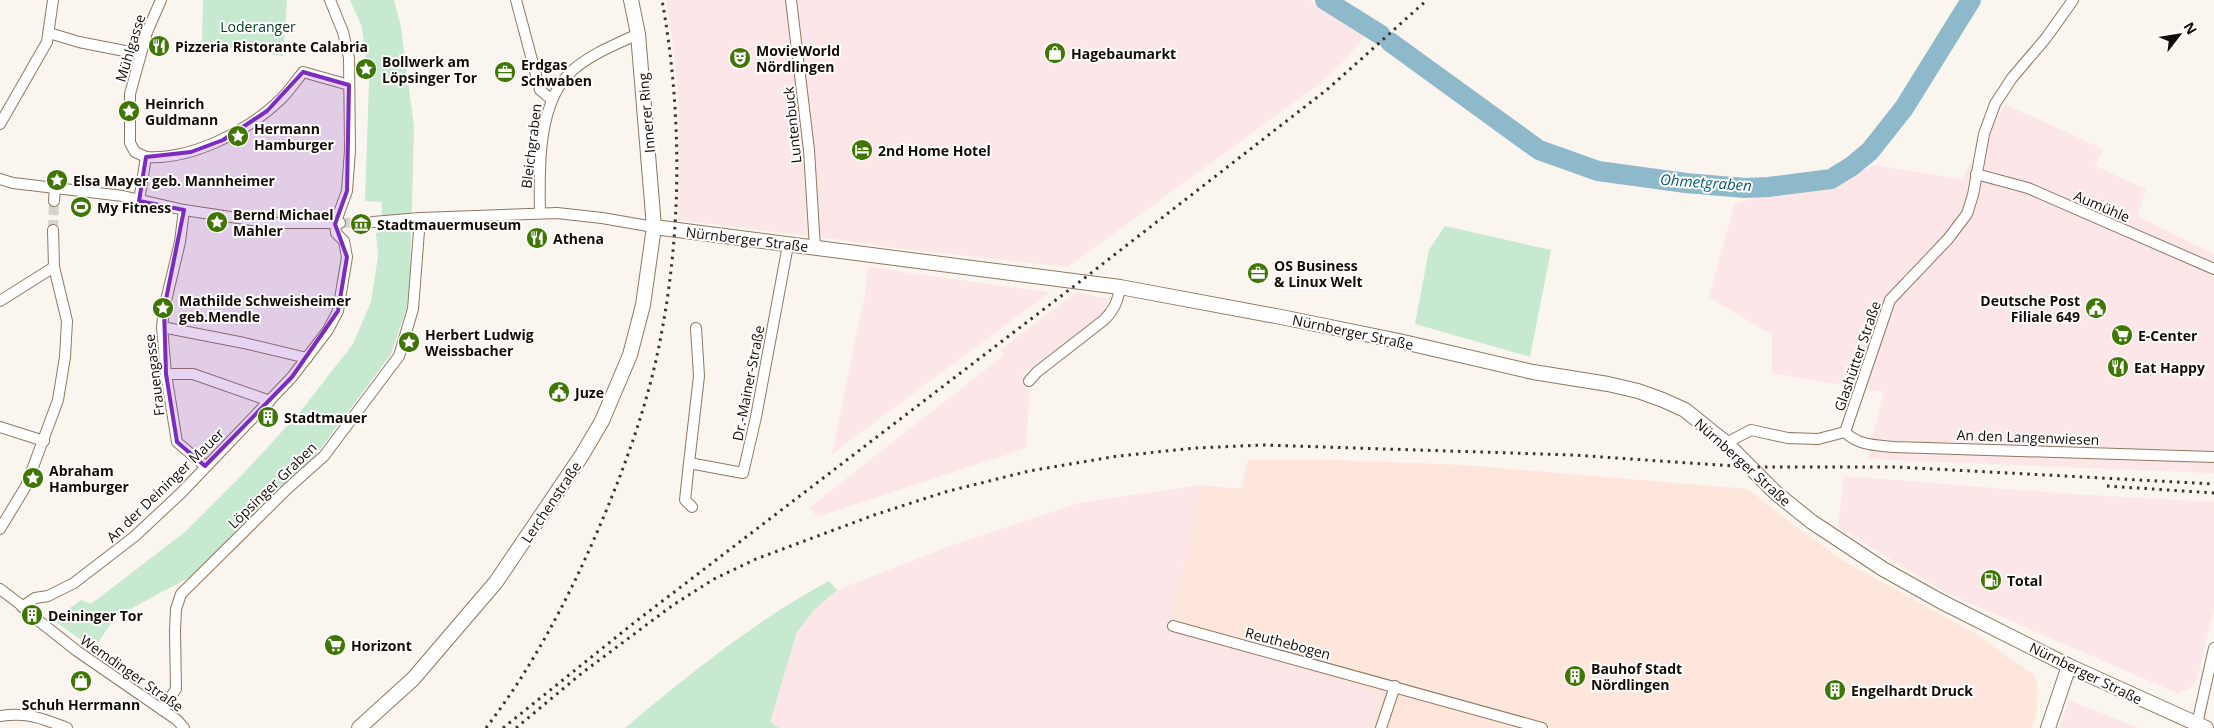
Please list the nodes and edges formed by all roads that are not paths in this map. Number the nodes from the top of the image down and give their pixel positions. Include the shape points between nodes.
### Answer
1 (54, 0) edge
2 (161, 0) edge
3 (330, 0) edge
4 (516, 0) edge
5 (631, 0) edge
6 (791, 0) edge
7 (2073, 0) edge
8 (49, 33) junction
9 (638, 34) junction
10 (140, 54) junction
11 (349, 84) junction
12 (552, 100) junction
13 (0, 124) edge
14 (146, 157) junction
15 (1976, 174) junction
16 (0, 179) edge
17 (56, 188) junction
18 (54, 201) tunnel mouth
19 (139, 201) junction
20 (184, 210) junction
21 (540, 213) junction
22 (420, 218) junction
23 (373, 222) tunnel mouth
24 (338, 223) junction
25 (654, 227) junction
26 (53, 230) tunnel mouth
27 (788, 245) junction
28 (815, 248) junction
29 (54, 267) junction
30 (2214, 269) edge
31 (1120, 287) junction
32 (0, 301) edge
33 (162, 327) junction
34 (696, 328) dead end
35 (307, 358) junction
36 (166, 374) junction
37 (1029, 381) dead end
38 (270, 401) junction
39 (0, 427) edge
40 (1845, 432) junction
41 (44, 441) junction
42 (1726, 443) junction
43 (2214, 457) edge
44 (689, 463) junction
45 (205, 466) junction
46 (692, 507) dead end
47 (0, 530) edge
48 (0, 589) edge
49 (39, 621) tunnel mouth
50 (1173, 626) dead end
51 (2214, 648) edge
52 (2068, 666) junction
53 (1395, 686) junction
54 (162, 710) junction
55 (0, 716) edge
56 (177, 725) edge
57 (2202, 726) edge
58 (67, 728) edge
59 (359, 728) edge
60 (1381, 728) edge
61 (1542, 728) edge
62 (2048, 728) edge

1 - 8 street
2 - 10 street, Mühlgasse
3 - 11 street via 344,40
4 - 12 street, Bleichgraben via 540,90
5 - 9 main road, Innerer Ring
6 - 28 street, Luntenbuck via 809,150
7 - 15 street, Glashütter Straße via 1994,104
8 - 10 street
8 - 13 street via 48,42
9 - 12 street via 575,68 559,85
9 - 25 main road, Innerer Ring
10 - 14 street, Mühlgasse via 130,94 130,142 135,152
11 - 14 street via 303,72 267,111 223,140 191,152 160,158
11 - 24 street via 347,191
12 - 21 street, Bleichgraben via 545,124
14 - 19 street
15 - 30 street, Aumühle via 2028,188
15 - 40 street, Glashütter Straße via 1966,214 1948,239 1890,300
16 - 17 street via 13,184
17 - 18 street
17 - 19 street
19 - 20 street
20 - 24 street via 271,222
20 - 33 street, Frauengasse
21 - 22 street, Nürnberger Straße
21 - 25 street, Nürnberger Straße via 602,218
22 - 23 street, Nürnberger Straße
22 - 54 street, Löpsinger Graben via 414,308 399,356 324,456 287,488 182,594 175,624 176,689
24 - 35 street, An der Deininger Mauer via 336,233 344,241 347,257 343,290 338,311
25 - 27 main road, Nürnberger Straße
25 - 59 main road, Lerchenstraße via 643,305 630,356 609,406 587,446 496,582 413,679
26 - 29 street
27 - 28 main road, Nürnberger Straße
27 - 44 street, Dr.-Mainer-Straße via 743,473
28 - 31 main road, Nürnberger Straße
29 - 32 street
29 - 41 street via 67,321 65,357 58,400
31 - 37 street via 1118,301 1108,316
31 - 42 main road, Nürnberger Straße via 1638,391 1686,410
33 - 35 street
33 - 36 street, Frauengasse
34 - 44 street via 699,376
35 - 38 street, An der Deininger Mauer
36 - 38 street via 192,374
36 - 45 street, Frauengasse via 177,442
38 - 45 street, An der Deininger Mauer
39 - 41 street
40 - 42 street, Glashütter Straße via 1818,439 1788,438 1751,430
40 - 43 street, An den Langenwiesen via 1861,443 1894,447
41 - 47 street via 26,486
42 - 52 main road, Nürnberger Straße via 1776,494 1846,547 1942,602
44 - 46 street via 685,500
45 - 48 street, An der Deininger Mauer via 181,493 106,561 74,583 48,596 35,598 24,607
49 - 54 street, Wemdinger Straße
50 - 53 street, Reuthebogen
51 - 57 street
52 - 57 main road, Nürnberger Straße
52 - 62 main road
53 - 60 street
53 - 61 street, Reuthebogen
54 - 56 street, Wemdinger Straße
55 - 58 street via 19,714

